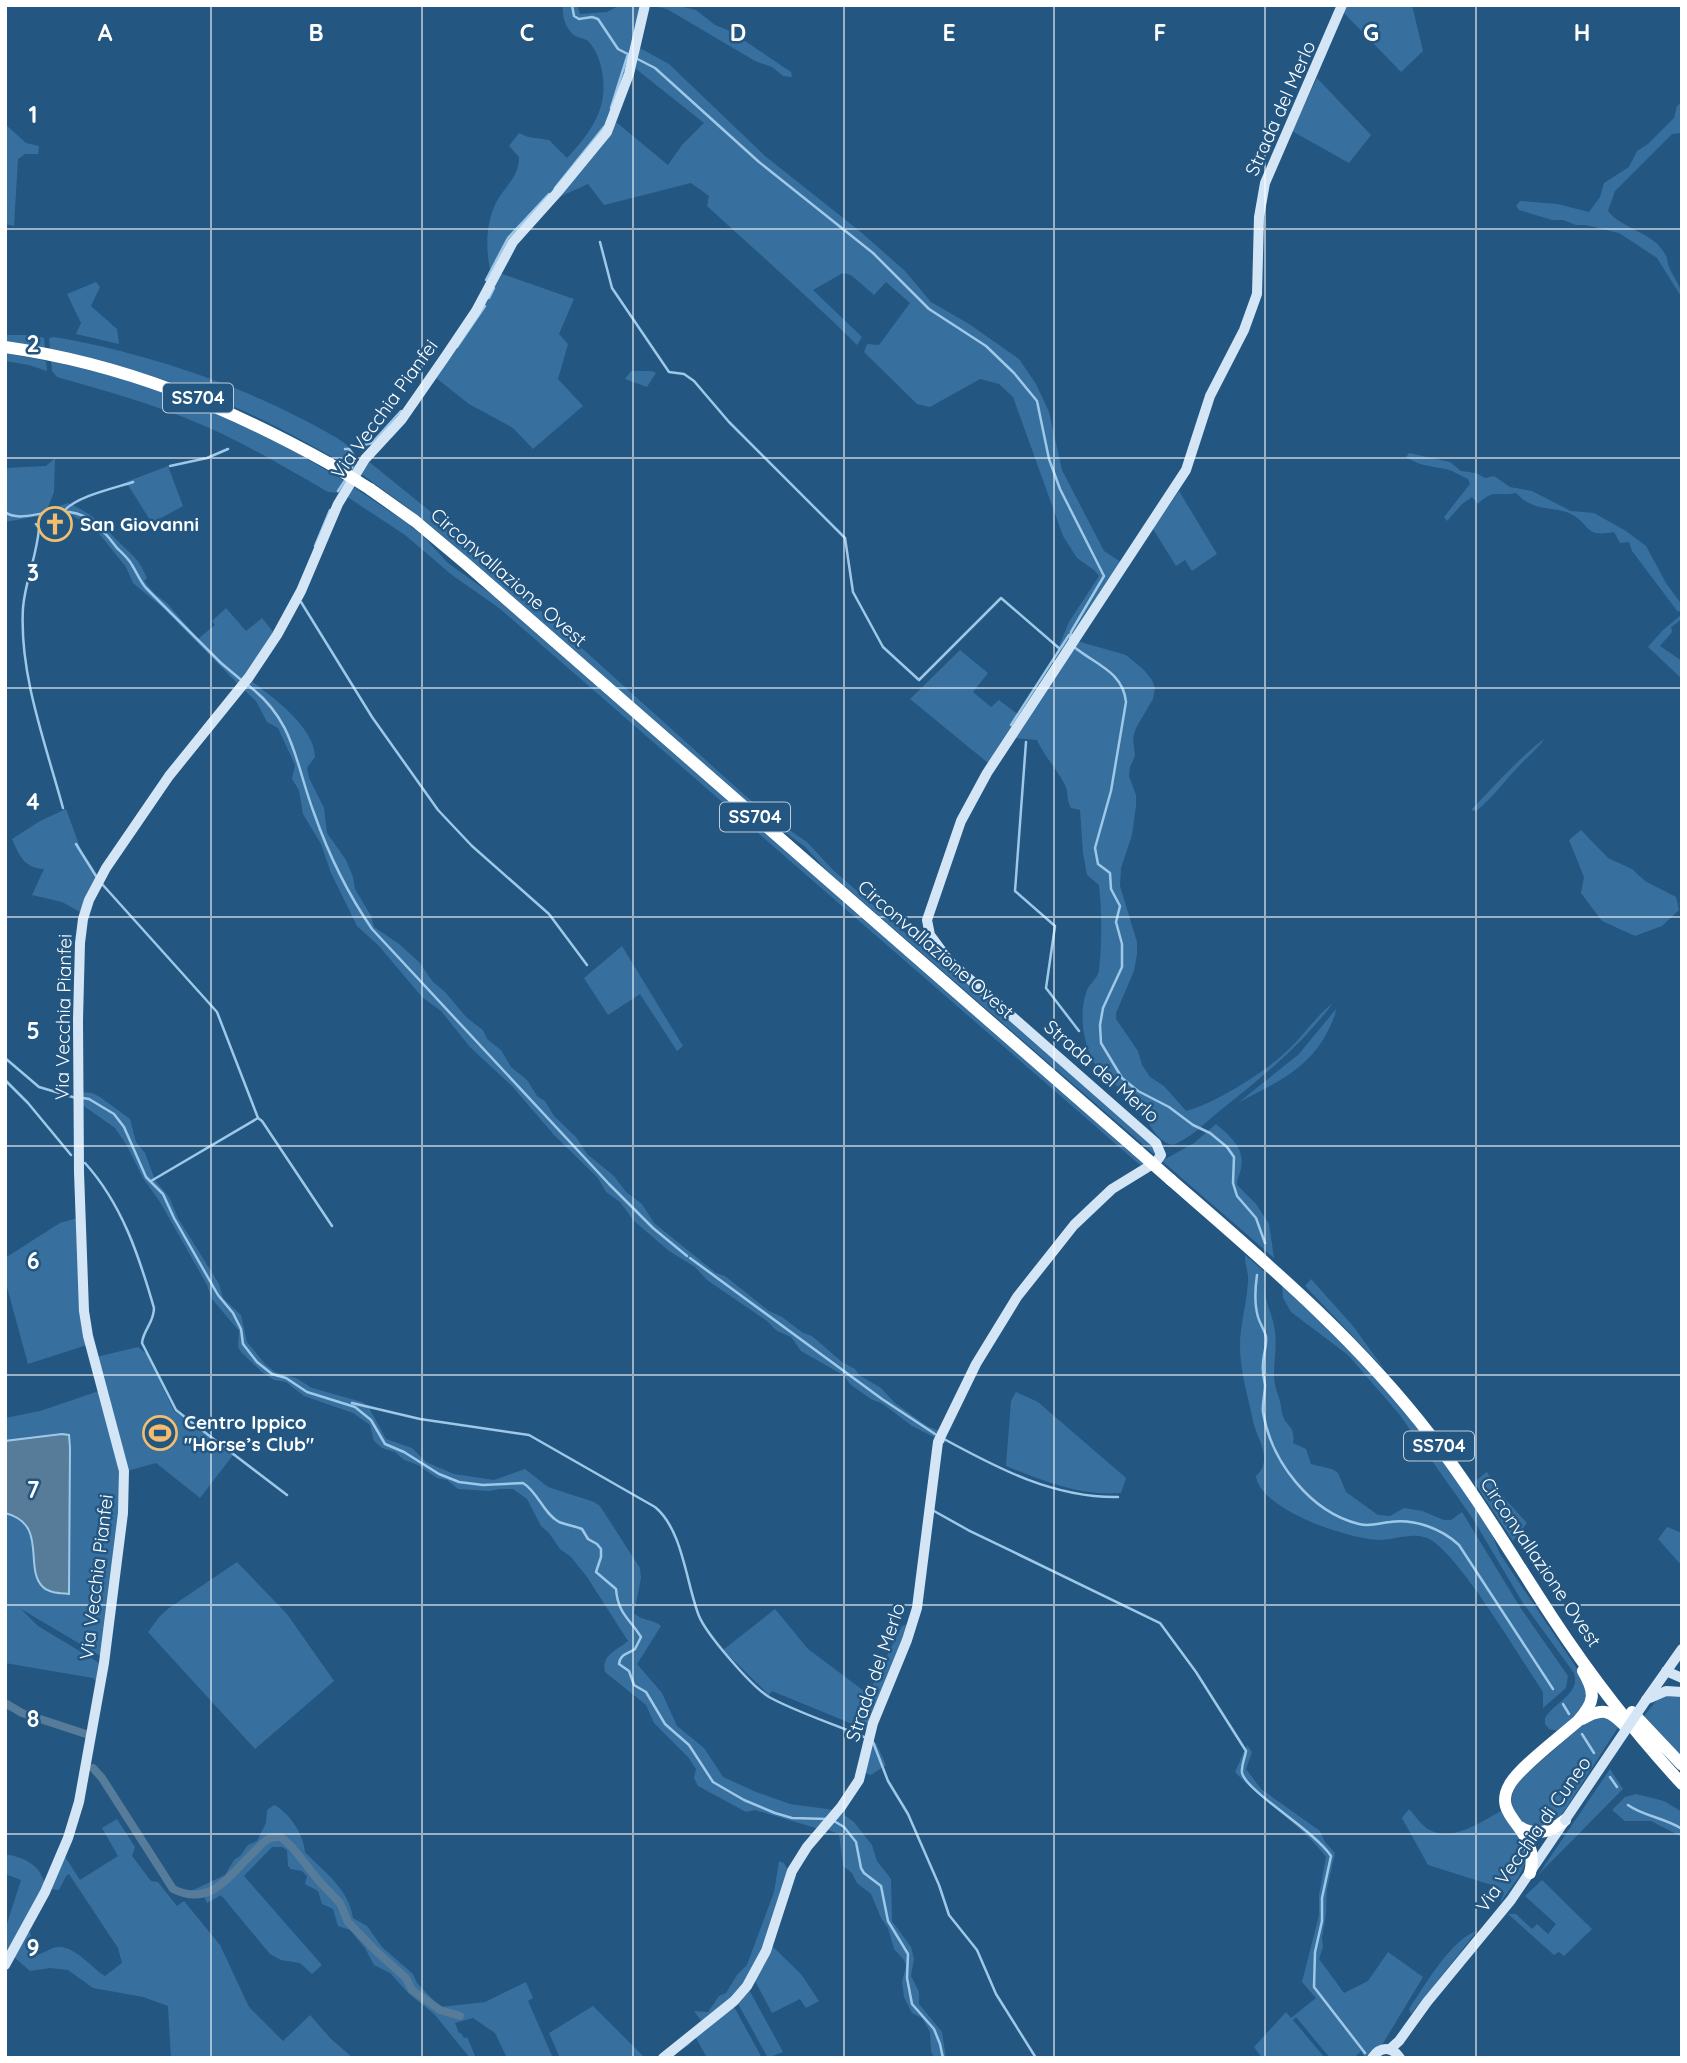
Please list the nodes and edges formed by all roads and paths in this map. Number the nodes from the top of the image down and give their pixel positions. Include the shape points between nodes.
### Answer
1 (645, 5) edge
2 (1342, 5) edge
3 (5, 347) edge
4 (1554, 1620) junction
5 (1682, 1649) edge
6 (1592, 1672) junction
7 (1665, 1673) junction
8 (1682, 1678) edge
9 (1679, 1691) edge
10 (1646, 1700) junction
11 (1578, 1721) junction
12 (1682, 1766) edge
13 (1667, 1768) junction
14 (1682, 1784) edge
15 (1565, 1820) junction
16 (1519, 1827) junction
17 (1538, 1833) junction
18 (1531, 1844) junction
19 (1548, 1847) junction
20 (1530, 1873) junction
21 (5, 1965) edge
22 (1396, 2054) edge
23 (663, 2058) edge
24 (1372, 2058) edge

1 - 21 street, Via Vecchia Pianfei via 634,56 607,132 513,242 453,345 410,408 365,459 338,503 301,591 270,646 179,762 99,880 84,916 78,1104 85,1323 124,1471 123,1513 104,1662 79,1802 45,1892
2 - 23 street, Strada del Merlo via 1265,183 1259,217 1257,294 1210,396 1186,470 968,806 927,926 949,961 1156,1143 1161,1155 1101,1198 1048,1255 1003,1319 937,1447 914,1620 873,1723 860,1776 788,1878 766,1951 747,1986
3 - 4 highway, Circonvallazione Ovest / SS704, bridge via 146,380 225,409 330,464 415,521 1299,1292 1371,1364 1431,1436
4 - 6 highway, Circonvallazione Ovest / SS704
4 - 11 highway via 1592,1689 1590,1705
5 - 7 street, Via Vecchia di Cuneo
6 - 12 highway
6 - 13 highway, Circonvallazione Ovest / SS704
7 - 8 street
7 - 9 street
7 - 10 street, Via Vecchia di Cuneo
9 - 10 street
10 - 15 street, Via Vecchia di Cuneo, bridge
11 - 13 highway via 1598,1712 1612,1714
11 - 16 highway via 1508,1786 1505,1805
13 - 14 highway, Circonvallazione Ovest / SS704
15 - 17 highway
15 - 19 street, Via Vecchia di Cuneo
16 - 17 highway
16 - 18 highway
17 - 19 highway
18 - 19 highway
18 - 20 highway
19 - 20 street, Via Vecchia di Cuneo
20 - 22 street, Via Vecchia di Cuneo via 1423,2008
22 - 24 street, Via Vecchia di Cuneo via 1378,2051

